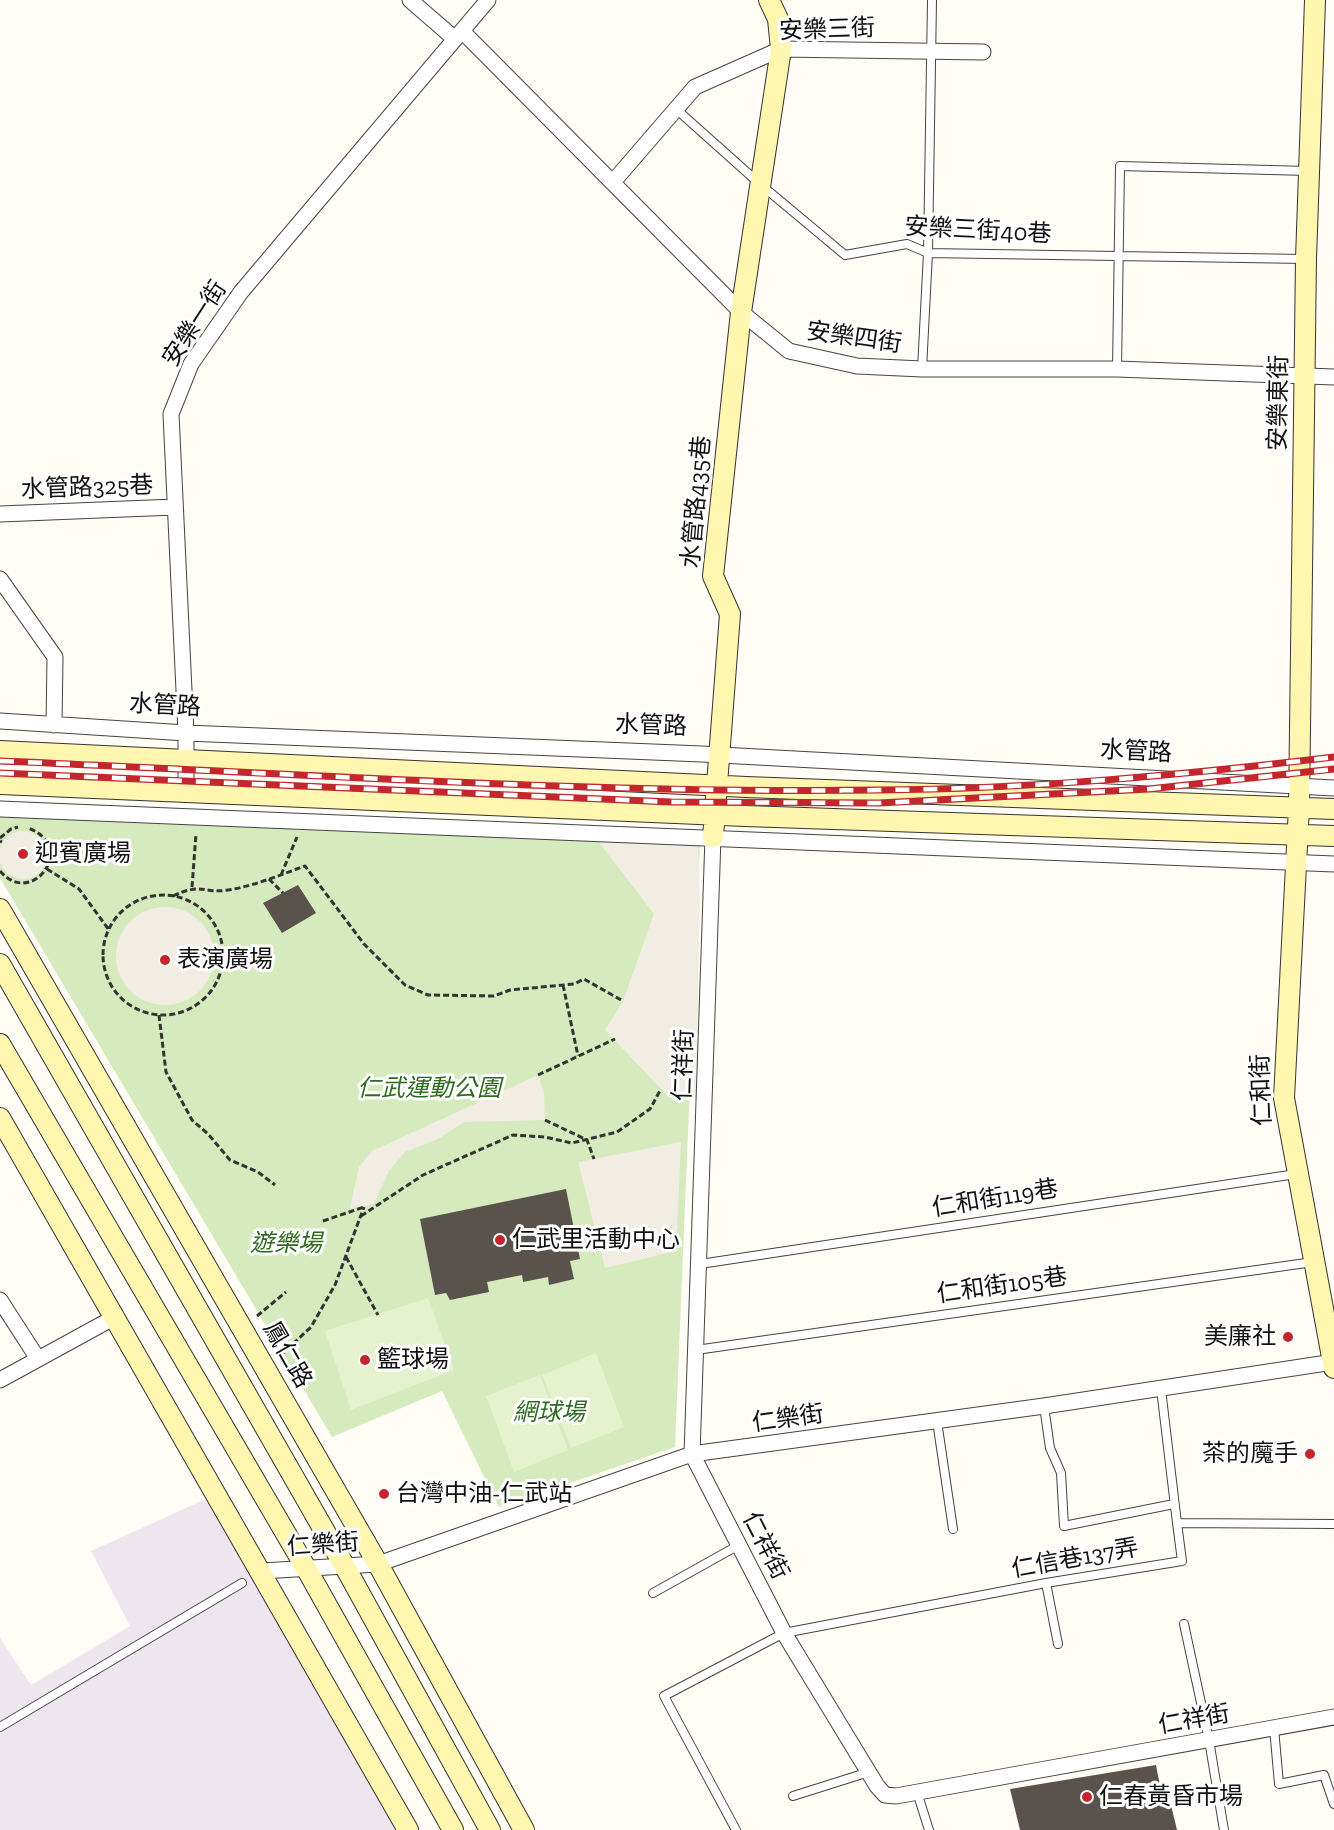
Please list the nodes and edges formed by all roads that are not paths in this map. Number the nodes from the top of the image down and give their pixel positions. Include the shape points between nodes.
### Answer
1 (410, 0) edge
2 (488, 0) edge
3 (769, 0) edge
4 (932, 0) edge
5 (1316, 0) edge
6 (459, 35) junction
7 (781, 49) junction
8 (932, 51) junction
9 (983, 52) dead end
10 (676, 109) junction
11 (1310, 171) junction
12 (613, 182) junction
13 (760, 184) junction
14 (928, 253) junction
15 (1117, 256) junction
16 (1306, 259) junction
17 (741, 312) junction
18 (922, 369) junction
19 (1117, 369) junction
20 (1305, 376) junction
21 (1334, 377) edge
22 (175, 507) junction
23 (0, 514) edge
24 (0, 579) edge
25 (0, 721) edge
26 (54, 725) junction
27 (186, 733) junction
28 (0, 751) edge
29 (717, 755) junction
30 (186, 759) junction
31 (0, 784) edge
32 (715, 785) junction
33 (1299, 787) junction
34 (1334, 788) edge
35 (186, 793) junction
36 (1299, 807) junction
37 (0, 809) edge
38 (1334, 809) edge
39 (714, 815) junction
40 (1298, 834) junction
41 (1334, 836) edge
42 (713, 837) junction
43 (1296, 863) junction
44 (1334, 864) edge
45 (0, 909) edge
46 (0, 964) edge
47 (0, 1044) edge
48 (0, 1118) edge
49 (1296, 1174) junction
50 (1313, 1262) junction
51 (700, 1264) junction
52 (0, 1300) edge
53 (115, 1317) junction
54 (696, 1350) junction
55 (38, 1359) junction
56 (1334, 1364) edge
57 (0, 1380) edge
58 (1161, 1389) junction
59 (1044, 1406) junction
60 (937, 1421) junction
61 (692, 1454) junction
62 (1174, 1504) junction
63 (1178, 1523) junction
64 (1334, 1524) edge
65 (952, 1529) dead end
66 (739, 1545) junction
67 (378, 1564) junction
68 (344, 1565) junction
69 (306, 1568) junction
70 (262, 1571) junction
71 (242, 1583) dead end
72 (1046, 1583) junction
73 (653, 1593) dead end
74 (1184, 1624) dead end
75 (784, 1633) junction
76 (1058, 1644) dead end
77 (1334, 1717) edge
78 (0, 1727) edge
79 (1274, 1728) junction
80 (1209, 1740) junction
81 (869, 1772) junction
82 (918, 1792) junction
83 (793, 1796) dead end
84 (1334, 1804) edge
85 (408, 1830) edge
86 (453, 1830) edge
87 (490, 1830) edge
88 (524, 1830) edge
89 (736, 1830) edge
90 (929, 1830) edge
91 (1224, 1830) edge

1 - 6 street, 安樂四街
2 - 6 street, 安樂一街
3 - 7 street, 水管路435巷 via 778,19
4 - 8 lane
5 - 11 street, 安樂東街
6 - 12 street, 安樂四街
6 - 22 street, 安樂一街 via 241,292 191,364 171,414
7 - 8 street, 安樂三街
7 - 10 street, 安樂三街 via 695,87
7 - 13 street, 水管路435巷
8 - 9 street, 安樂三街
8 - 14 lane
10 - 12 street, 安樂三街
10 - 13 lane, 安樂三街40巷
11 - 15 lane via 1120,166
11 - 16 street, 安樂東街
12 - 17 street, 安樂四街
13 - 14 lane, 安樂三街40巷 via 845,255 907,244
13 - 17 street, 水管路435巷
14 - 15 lane, 安樂三街40巷
14 - 18 lane
15 - 16 lane, 安樂三街40巷
15 - 19 lane
16 - 20 street, 安樂東街
17 - 18 street, 安樂四街 via 789,351 857,366
17 - 29 street, 水管路435巷 via 713,576 730,614
18 - 19 street, 安樂四街
19 - 20 street, 安樂四街
20 - 21 street, 安樂四街
20 - 33 street, 安樂東街
22 - 23 street, 水管路325巷
22 - 27 street, 安樂一街
24 - 26 street via 55,657
25 - 26 street, 水管路
26 - 27 street, 水管路
27 - 29 street, 水管路
27 - 30 street, 安樂一街
28 - 30 street, 水管路
29 - 32 street, 水管路435巷
29 - 33 street, 水管路
30 - 32 street, 水管路
30 - 35 street, 安樂一街
31 - 35 street
32 - 36 street, 水管路
32 - 39 street, 水管路435巷
33 - 34 street, 水管路
33 - 36 street, 安樂東街
35 - 39 street
36 - 38 street, 水管路
36 - 40 street, 仁和街
37 - 42 street
39 - 40 street
39 - 42 street, 水管路435巷
40 - 41 street
40 - 43 street, 仁和街
42 - 43 street
42 - 51 street, 仁祥街
43 - 44 street
43 - 49 street, 仁和街 via 1284,1098
45 - 67 street, 鳳仁路
46 - 68 street
47 - 69 street
48 - 53 street
49 - 50 street, 仁和街
49 - 51 lane, 仁和街119巷
50 - 54 lane, 仁和街105巷
50 - 56 street, 仁和街
51 - 54 street, 仁祥街
52 - 55 street
53 - 55 street
53 - 70 street
54 - 61 street, 仁祥街
55 - 57 street
56 - 58 street, 仁樂街
58 - 59 street, 仁樂街
58 - 62 lane
59 - 60 street, 仁樂街
59 - 62 lane via 1050,1448 1061,1473 1064,1526
60 - 61 street, 仁樂街
60 - 65 lane
61 - 66 street, 仁祥街
61 - 67 street, 仁樂街
62 - 63 lane
63 - 64 lane
63 - 72 lane, 仁信巷137弄 via 1182,1561
66 - 73 lane
66 - 75 street, 仁祥街
67 - 68 street, 仁樂街
67 - 88 street, 鳳仁路
68 - 69 street, 仁樂街
68 - 87 street
69 - 70 street, 仁樂街
69 - 86 street
70 - 85 street
71 - 78 lane
72 - 75 lane, 仁信巷137弄
72 - 76 lane
74 - 80 lane
75 - 81 street, 仁祥街
75 - 89 lane, 仁信巷137弄 via 664,1696
77 - 79 street, 仁祥街
79 - 80 street, 仁祥街
79 - 84 lane via 1279,1784 1324,1775
80 - 82 street, 仁祥街
80 - 91 lane
81 - 82 street, 仁祥街 via 885,1795
81 - 83 lane
82 - 90 lane

